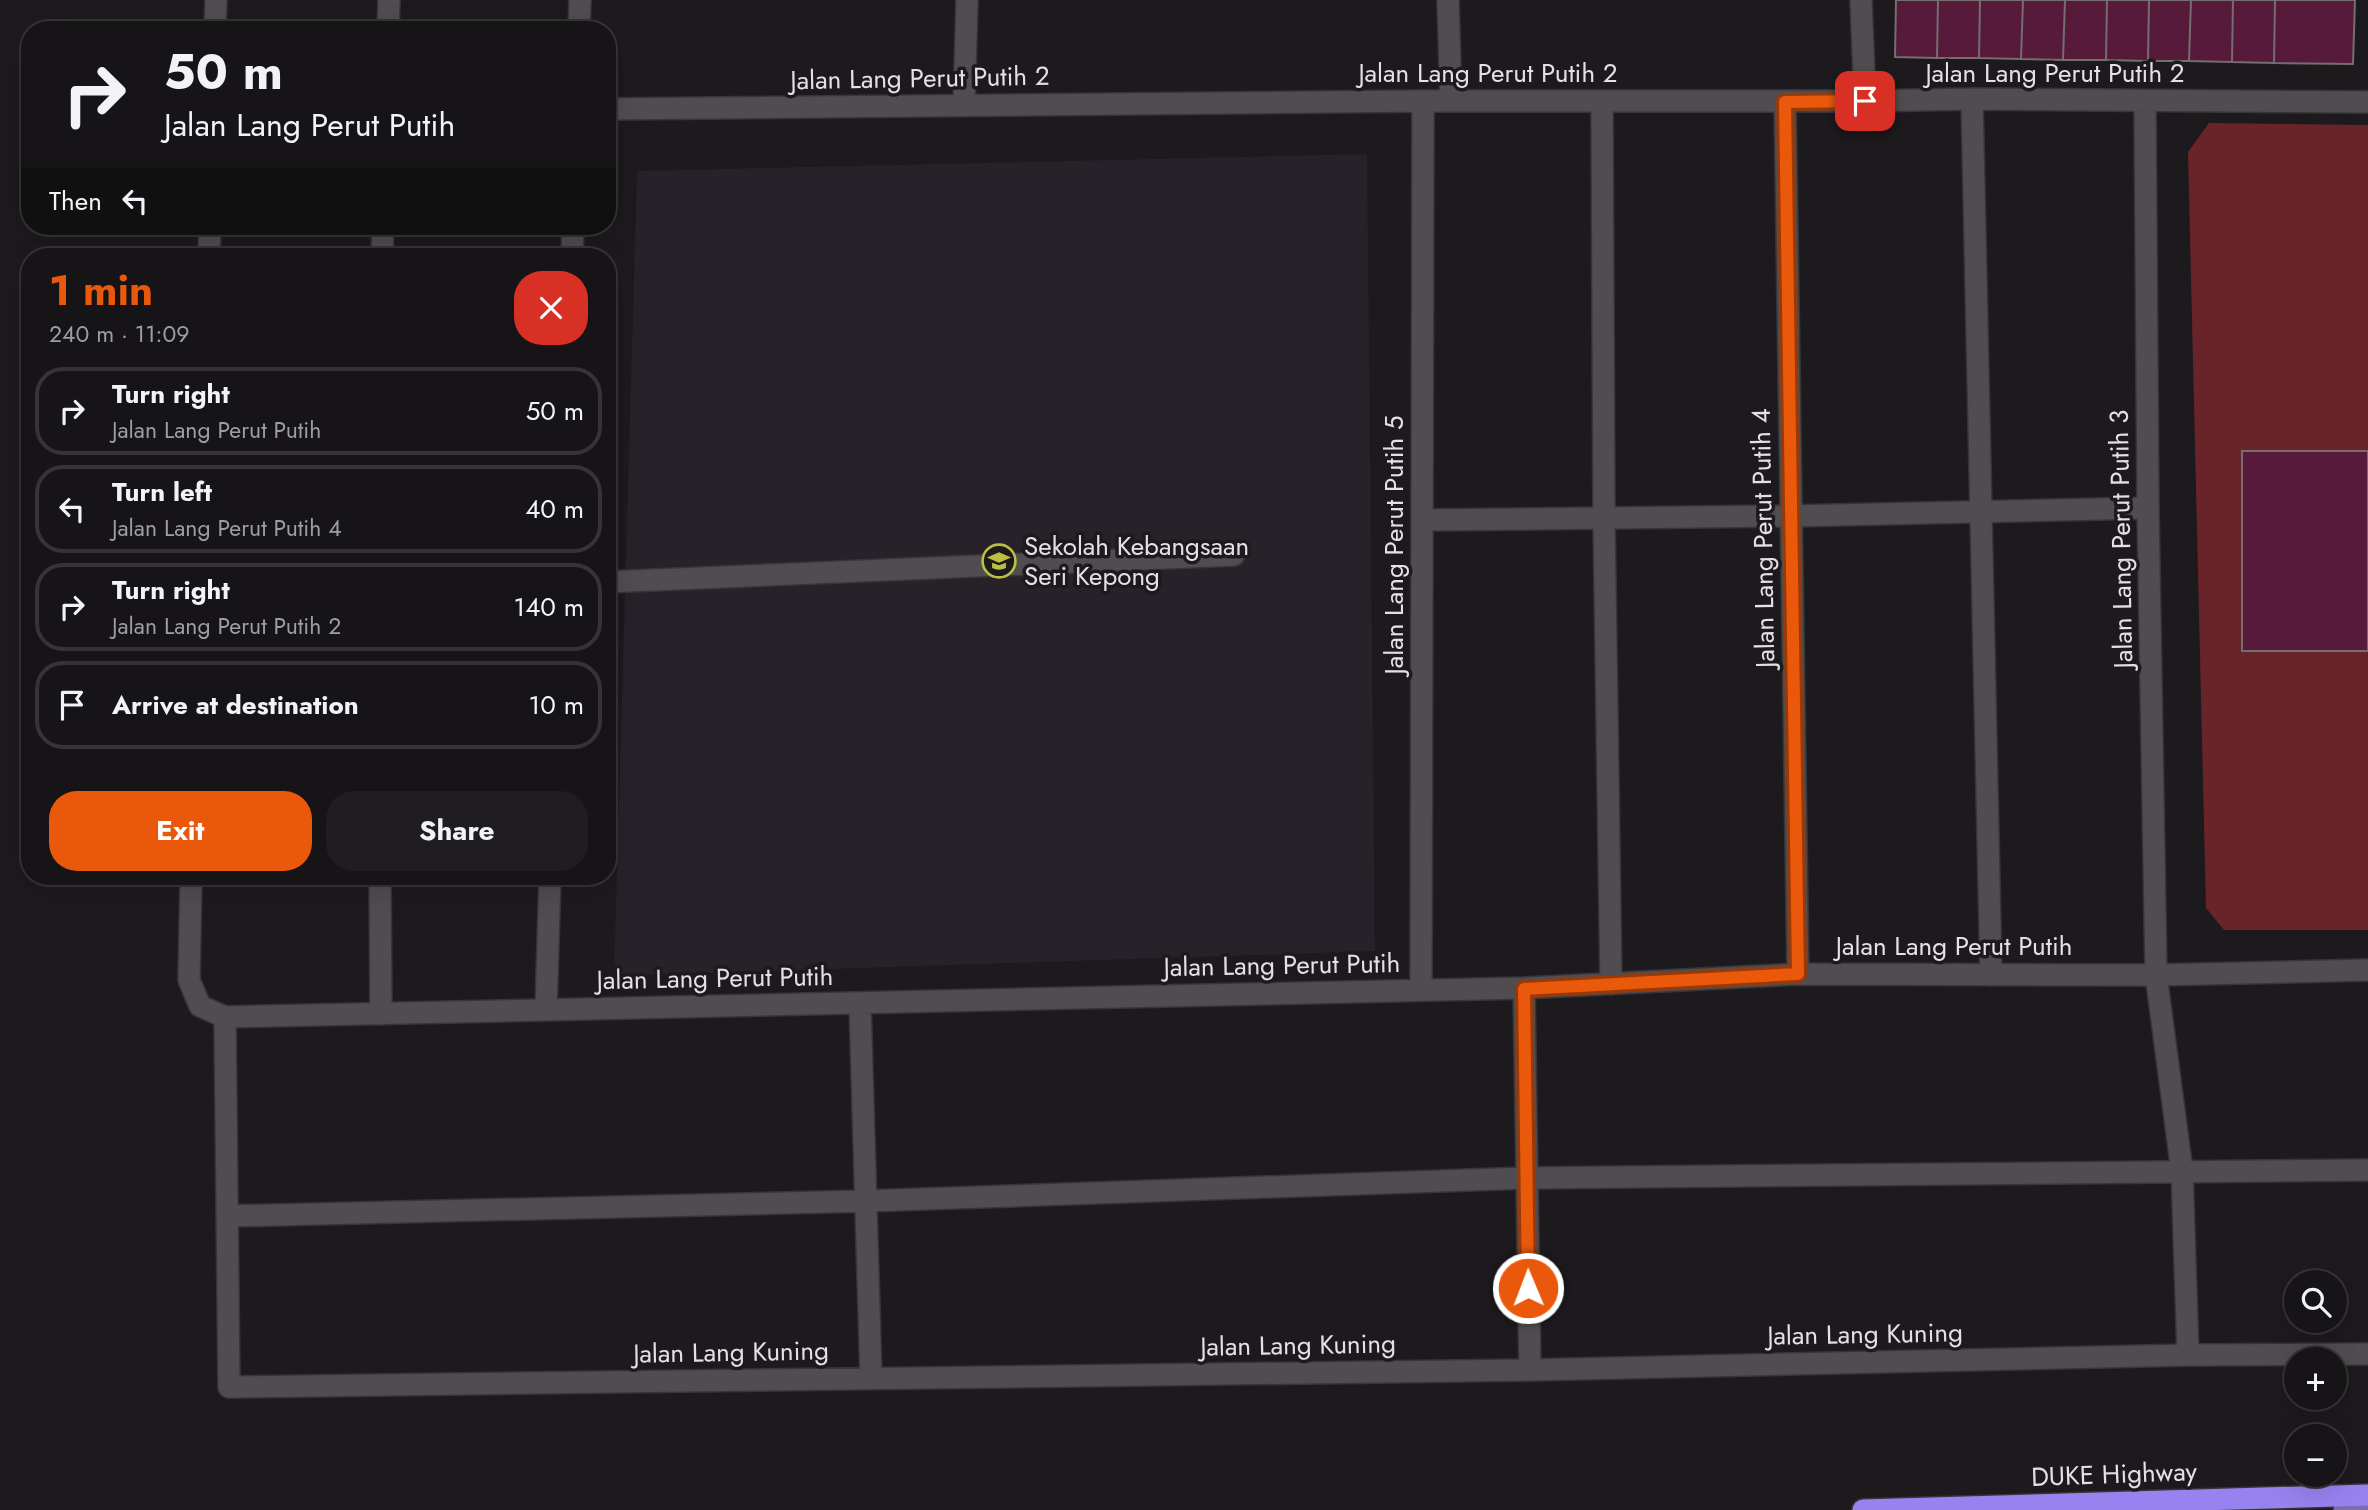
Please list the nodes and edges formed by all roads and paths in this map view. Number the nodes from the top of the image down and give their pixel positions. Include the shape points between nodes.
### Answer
1 (216, 0) edge
2 (389, 0) edge
3 (580, 0) edge
4 (967, 0) edge
5 (1448, 0) edge
6 (1861, 0) edge
7 (215, 21) edge
8 (388, 21) edge
9 (579, 21) edge
10 (1972, 99) junction
11 (1423, 101) junction
12 (1451, 101) junction
13 (1602, 101) junction
14 (1865, 101) junction
15 (1785, 102) junction
16 (2145, 102) junction
17 (2368, 102) edge
18 (964, 105) junction
19 (616, 109) edge
20 (2148, 508) junction
21 (1982, 513) junction
22 (1791, 516) junction
23 (1604, 518) junction
24 (1423, 520) junction
25 (1234, 555) dead end
26 (616, 582) edge
27 (191, 885) edge
28 (380, 885) edge
29 (550, 885) edge
30 (2368, 970) edge
31 (1798, 974) junction
32 (1991, 975) junction
33 (2156, 975) junction
34 (1611, 984) junction
35 (1524, 989) junction
36 (1421, 990) junction
37 (860, 1004) junction
38 (546, 1009) junction
39 (381, 1014) junction
40 (225, 1017) junction
41 (2368, 1170) edge
42 (2182, 1171) junction
43 (1526, 1178) junction
44 (866, 1201) junction
45 (228, 1216) junction
46 (2368, 1354) edge
47 (2188, 1355) junction
48 (1530, 1370) junction
49 (872, 1378) junction
50 (2368, 1494) edge
51 (1863, 1510) edge
52 (2344, 1510) edge
53 (2368, 1510) edge

1 - 7 street
2 - 8 street
3 - 9 street
4 - 18 street
5 - 12 street
6 - 14 street
10 - 14 street, Jalan Lang Perut Putih 2
10 - 16 street, Jalan Lang Perut Putih 2
10 - 21 street
11 - 12 street, Jalan Lang Perut Putih 2
11 - 18 street, Jalan Lang Perut Putih 2
11 - 24 street, Jalan Lang Perut Putih 5
12 - 13 street, Jalan Lang Perut Putih 2
13 - 15 street, Jalan Lang Perut Putih 2
13 - 23 street
14 - 15 street, Jalan Lang Perut Putih 2
15 - 22 street, Jalan Lang Perut Putih 4
16 - 17 street, Jalan Lang Perut Putih 2
16 - 20 street, Jalan Lang Perut Putih 3
18 - 19 street, Jalan Lang Perut Putih 2
20 - 21 street
20 - 33 street, Jalan Lang Perut Putih 3
21 - 22 street
21 - 32 street
22 - 23 street
22 - 31 street, Jalan Lang Perut Putih 4
23 - 24 street
23 - 34 street
24 - 36 street, Jalan Lang Perut Putih 5
25 - 26 street
27 - 40 street, Jalan Lang Perut Putih via 189,980 200,1006
28 - 39 street
29 - 38 street
30 - 33 street, Jalan Lang Perut Putih
31 - 32 street, Jalan Lang Perut Putih
31 - 34 street, Jalan Lang Perut Putih
32 - 33 street, Jalan Lang Perut Putih
33 - 42 street, Jalan Lang Perut Putih 3
34 - 35 street, Jalan Lang Perut Putih
35 - 36 street, Jalan Lang Perut Putih
35 - 43 street
36 - 37 street, Jalan Lang Perut Putih
37 - 38 street, Jalan Lang Perut Putih
37 - 44 street
38 - 39 street, Jalan Lang Perut Putih
39 - 40 street, Jalan Lang Perut Putih
40 - 45 street
41 - 42 street
42 - 43 street
42 - 47 street, Jalan Lang Perut Putih 3
43 - 44 street
43 - 48 street
44 - 45 street
44 - 49 street
45 - 49 street, Jalan Lang Kuning via 229,1387
46 - 47 street, Jalan Lang Kuning
47 - 48 street, Jalan Lang Kuning
48 - 49 street, Jalan Lang Kuning
50 - 51 highway, DUKE Highway
52 - 53 main road

